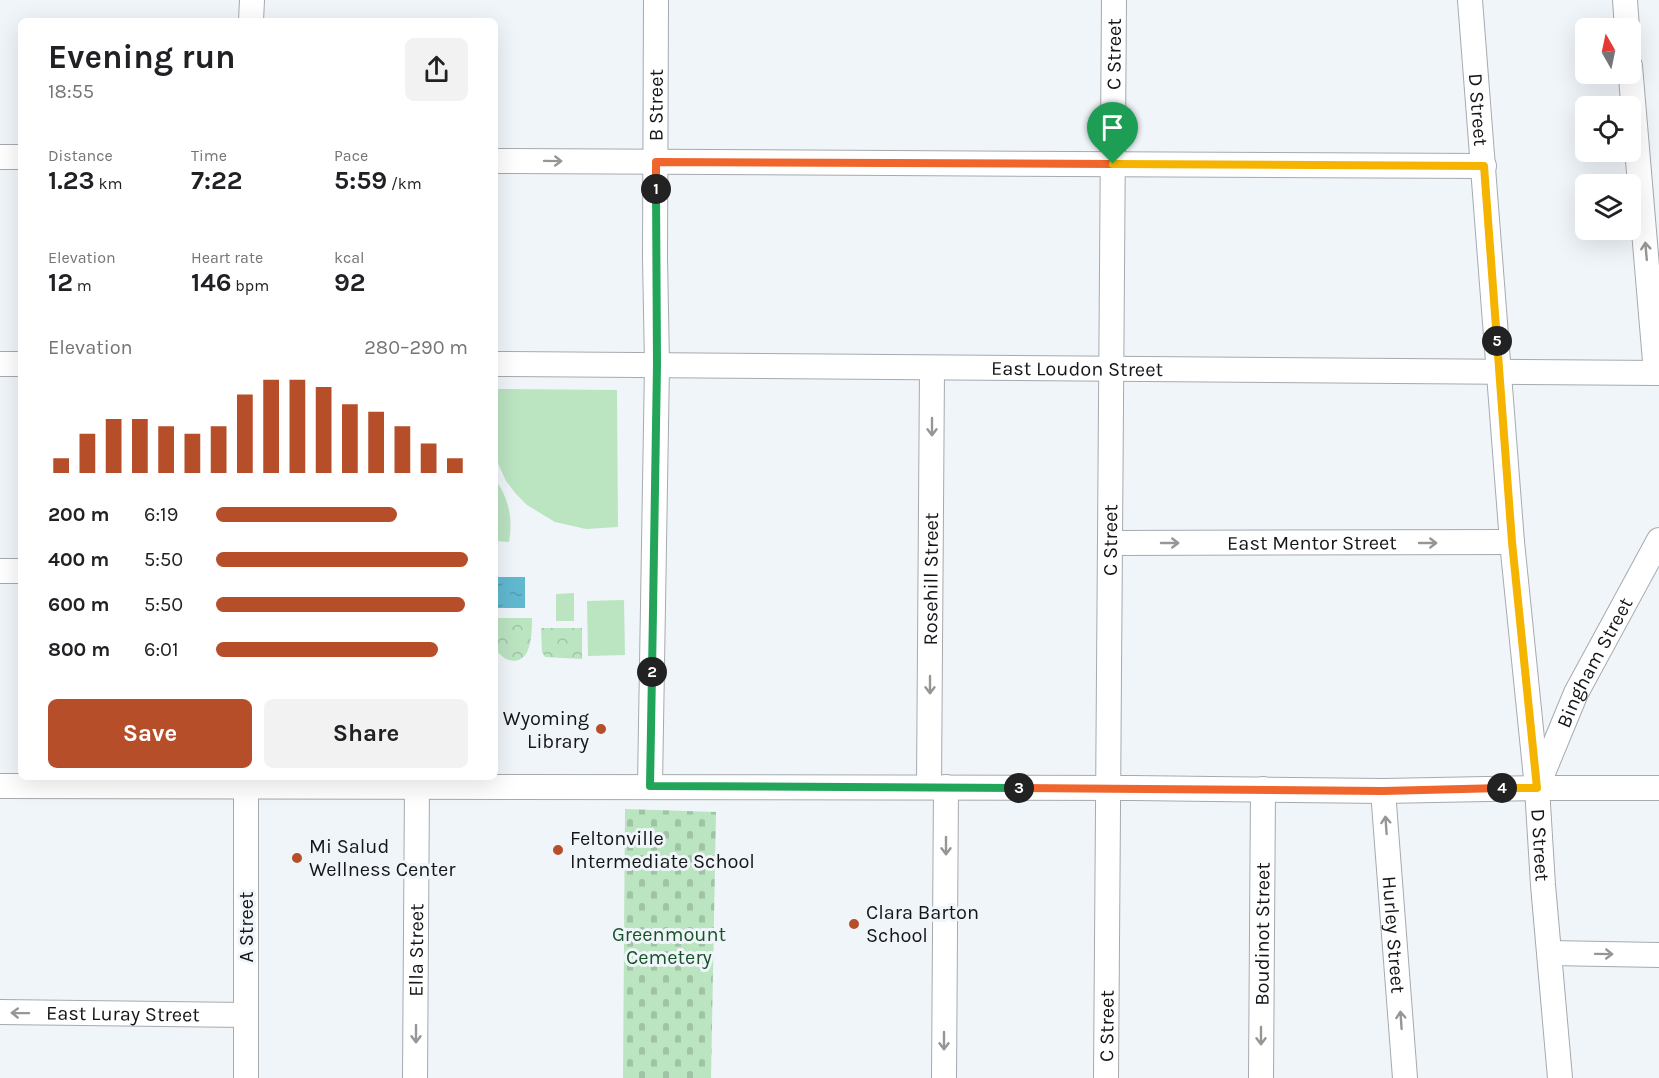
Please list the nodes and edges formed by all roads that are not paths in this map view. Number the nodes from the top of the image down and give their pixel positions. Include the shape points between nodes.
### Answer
1 (252, 0) edge
2 (656, 0) edge
3 (1114, 0) edge
4 (1470, 0) edge
5 (1625, 0) edge
6 (251, 18) edge
7 (1626, 18) edge
8 (1632, 84) edge
9 (0, 157) edge
10 (18, 157) edge
11 (498, 160) edge
12 (656, 162) junction
13 (1113, 164) junction
14 (1484, 166) junction
15 (0, 364) edge
16 (18, 364) edge
17 (498, 364) edge
18 (657, 365) junction
19 (1112, 368) junction
20 (932, 369) junction
21 (1500, 372) junction
22 (1658, 373) edge
23 (1659, 540) edge
24 (1512, 542) junction
25 (1111, 543) junction
26 (0, 571) edge
27 (18, 571) edge
28 (246, 782) edge
29 (442, 782) edge
30 (0, 786) edge
31 (417, 786) junction
32 (650, 786) junction
33 (938, 787) junction
34 (1108, 788) junction
35 (1537, 788) junction
36 (1659, 788) edge
37 (1263, 789) junction
38 (1383, 791) junction
39 (1550, 953) junction
40 (1659, 955) edge
41 (0, 1012) edge
42 (246, 1015) junction
43 (246, 1078) edge
44 (415, 1078) edge
45 (944, 1078) edge
46 (1106, 1078) edge
47 (1261, 1078) edge
48 (1405, 1078) edge
49 (1560, 1078) edge

1 - 6 street
2 - 12 street, B Street
3 - 13 street, C Street
4 - 14 street, D Street
5 - 7 street
22 -> 8 street
9 - 10 street
11 -> 12 street
12 - 13 street
12 - 18 street, B Street
13 - 14 street
13 - 19 street, C Street
14 - 21 street, D Street
15 - 16 street
17 - 18 street, East Loudon Street
18 - 20 street, East Loudon Street
18 - 32 street, B Street
19 - 20 street, East Loudon Street
19 - 21 street, East Loudon Street
19 - 25 street, C Street
20 -> 33 street, Rosehill Street
21 - 22 street, East Loudon Street
21 - 24 street, D Street
23 - 35 street, Bingham Street via 1576,693
25 -> 24 street, East Mentor Street
24 - 35 street, D Street
25 - 34 street, C Street
26 - 27 street
28 - 30 street
28 - 31 street
28 - 42 street, A Street
29 - 31 street
29 - 32 street
31 -> 44 street, Ella Street
32 - 33 street
33 - 34 street
33 -> 45 street, Rosehill Street
34 - 37 street
34 - 46 street, C Street
35 - 36 street
35 - 38 street
35 - 39 street, D Street
37 - 38 street
37 -> 47 street, Boudinot Street
48 -> 38 street, Hurley Street
39 -> 40 street
39 - 49 street, D Street
42 -> 41 street, East Luray Street
42 - 43 street, A Street

